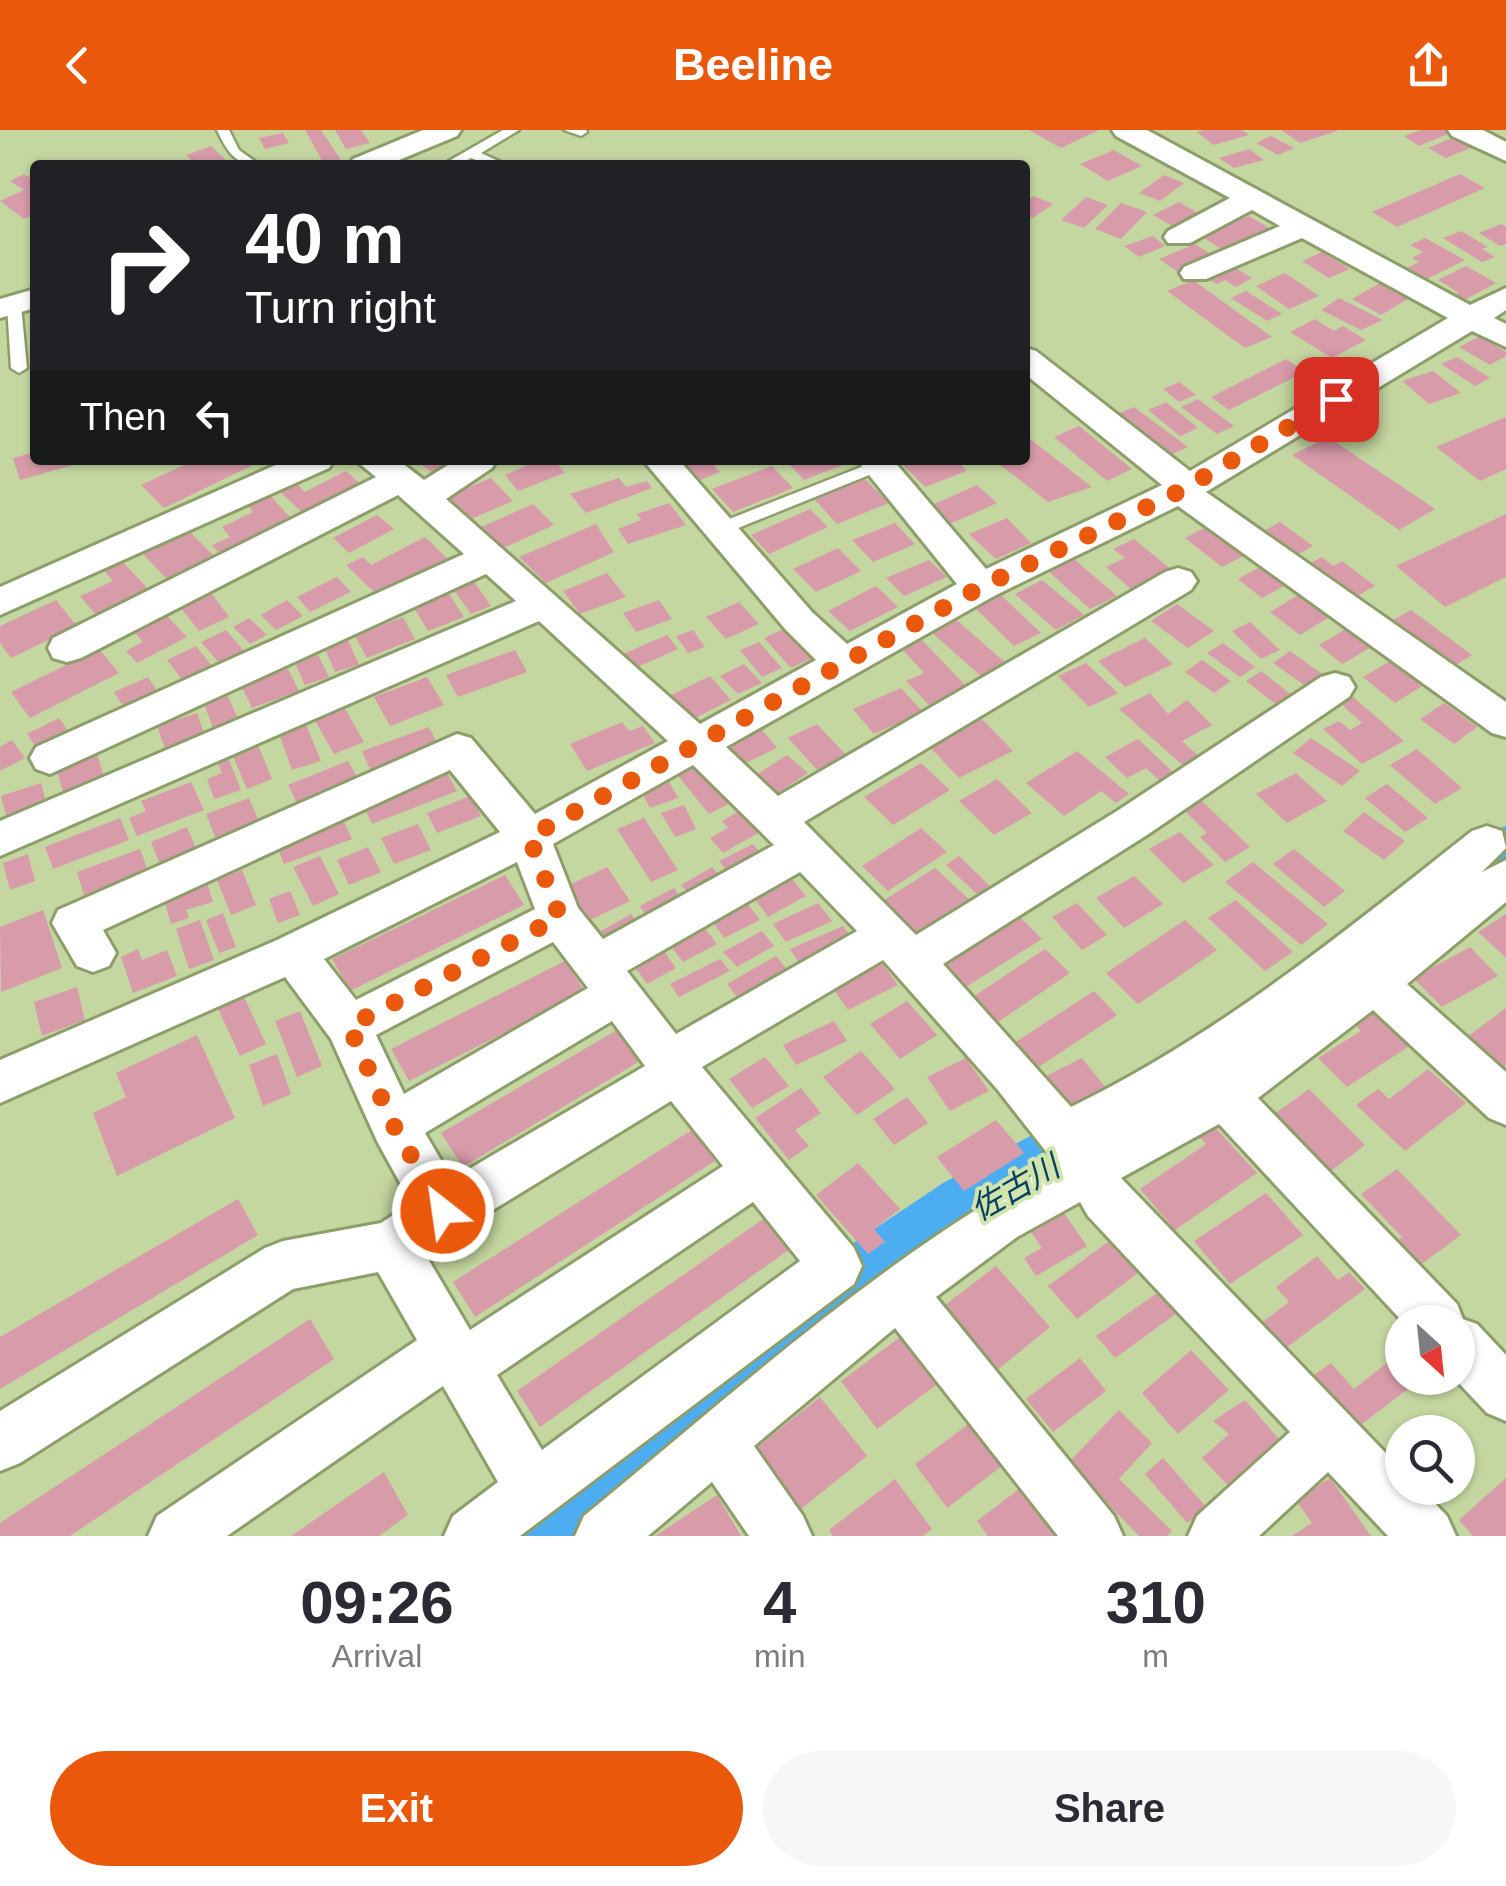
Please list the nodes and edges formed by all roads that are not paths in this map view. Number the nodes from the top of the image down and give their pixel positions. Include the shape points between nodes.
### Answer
1 (223, 130) edge
2 (448, 130) edge
3 (513, 130) edge
4 (1126, 130) edge
5 (1462, 130) edge
6 (1506, 153) edge
7 (471, 154) junction
8 (246, 160) edge
9 (375, 160) edge
10 (458, 160) edge
11 (487, 160) edge
12 (1253, 198) junction
13 (1304, 226) junction
14 (1179, 237) dead end
15 (1195, 273) dead end
16 (1506, 297) edge
17 (16, 304) edge
18 (1489, 327) edge
19 (1030, 362) edge
20 (20, 368) dead end
21 (306, 465) edge
22 (458, 465) edge
23 (664, 465) edge
24 (869, 465) edge
25 (879, 465) edge
26 (398, 479) edge
27 (1184, 489) junction
28 (720, 529) junction
29 (490, 557) junction
30 (1178, 581) dead end
31 (981, 587) junction
32 (0, 602) edge
33 (544, 604) junction
34 (67, 648) dead end
35 (843, 664) junction
36 (1335, 687) dead end
37 (1506, 722) edge
38 (698, 746) junction
39 (50, 758) dead end
40 (791, 833) junction
41 (529, 837) junction
42 (0, 838) edge
43 (1496, 860) edge
44 (560, 917) junction
45 (901, 947) junction
46 (93, 952) dead end
47 (293, 953) junction
48 (608, 979) junction
49 (1375, 983) junction
50 (349, 1026) junction
51 (674, 1068) junction
52 (0, 1082) edge
53 (1224, 1096) junction
54 (1506, 1103) edge
55 (394, 1126) junction
56 (1078, 1153) junction
57 (759, 1170) junction
58 (443, 1211) junction
59 (391, 1245) junction
60 (900, 1293) junction
61 (1422, 1305) edge
62 (456, 1358) junction
63 (1475, 1361) edge
64 (1506, 1394) edge
65 (1330, 1433) junction
66 (718, 1441) junction
67 (0, 1443) edge
68 (534, 1490) junction
69 (1088, 1534) edge
70 (177, 1536) edge
71 (472, 1536) edge
72 (604, 1536) edge
73 (783, 1536) edge
74 (1217, 1536) edge
75 (1427, 1536) edge

1 - 8 lane
2 - 9 street
3 - 7 lane
4 - 12 street
5 - 6 street
7 - 10 lane
7 - 11 lane
12 - 13 street
12 - 14 street
13 - 15 street
13 - 18 street
16 - 18 street
17 - 20 lane
18 - 27 street
19 - 27 street
21 - 32 street
22 - 26 street
23 - 28 street
24 - 28 lane
25 - 31 street
26 - 29 street
26 - 34 street via 272,558 108,638
27 - 31 street
27 - 37 street
28 - 35 street
29 - 33 street
29 - 39 street
30 - 40 street
31 - 35 street
33 - 38 street
33 - 42 street
35 - 38 street
36 - 45 street via 1132,823
38 - 40 street
38 - 41 street
40 - 45 street
40 - 48 street
41 - 44 street
41 - 46 street via 456,749 74,924
41 - 47 street
43 - 49 street
43 - 56 street via 1152,1091
44 - 48 street
44 - 50 street
45 - 51 street
45 - 56 street
47 - 50 street
47 - 52 street
48 - 51 street
48 - 55 street
49 - 53 street
49 - 54 street
50 - 55 street
51 - 57 street
51 - 58 street
53 - 56 street
53 - 61 street
55 - 58 street
56 - 60 street
56 - 65 street via 1106,1199
57 - 62 street
57 - 68 street via 836,1266
58 - 59 street
59 - 62 street
59 - 67 street via 283,1266
60 - 66 street
60 - 69 street
62 - 68 street
62 - 70 street
63 - 64 street
65 - 74 street
65 - 75 street
66 - 72 street
66 - 73 street
68 - 71 street

